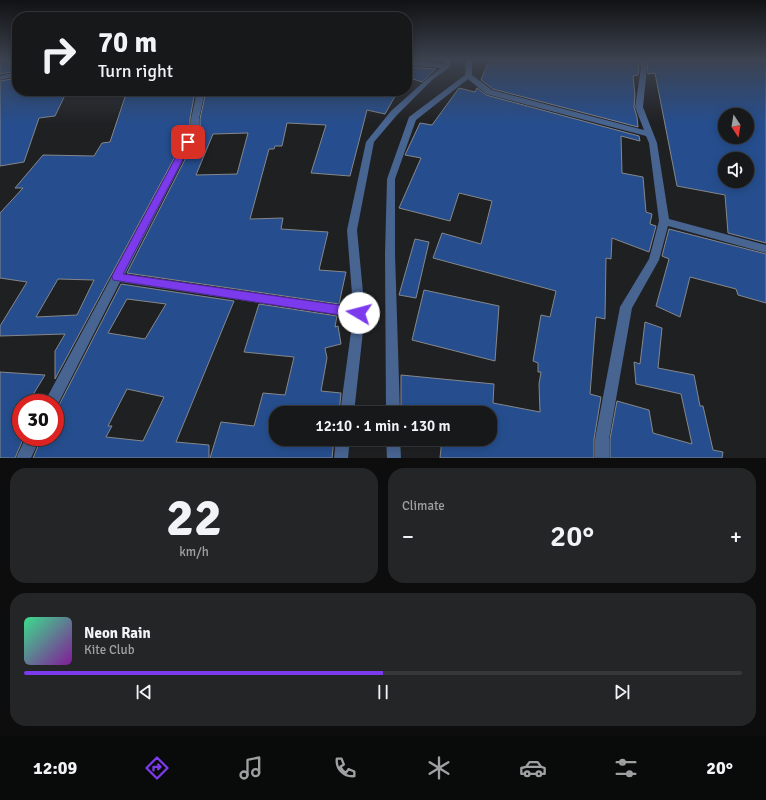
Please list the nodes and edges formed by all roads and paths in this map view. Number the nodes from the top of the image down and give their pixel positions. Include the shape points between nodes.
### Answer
1 (427, 81) edge
2 (461, 81) edge
3 (475, 81) edge
4 (642, 81) edge
5 (200, 96) edge
6 (412, 96) edge
7 (412, 96) edge
8 (648, 134) junction
9 (664, 221) junction
10 (766, 249) edge
11 (117, 277) junction
12 (359, 313) junction
13 (56, 394) edge
14 (348, 406) edge
15 (393, 406) edge
16 (29, 446) edge
17 (342, 446) edge
18 (393, 446) edge
19 (23, 458) edge
20 (341, 458) edge
21 (394, 458) edge
22 (602, 458) edge

1 - 6 street
2 - 15 street via 412,119 391,179
3 - 8 street via 489,92
4 - 8 street via 638,107
5 - 11 street via 195,129
7 - 12 street via 370,142 352,230
8 - 9 street via 653,144
9 - 10 street
9 - 22 street via 654,260 626,307 602,439
11 - 12 street
11 - 13 street
12 - 14 street
16 - 19 street
17 - 20 street
18 - 21 street

